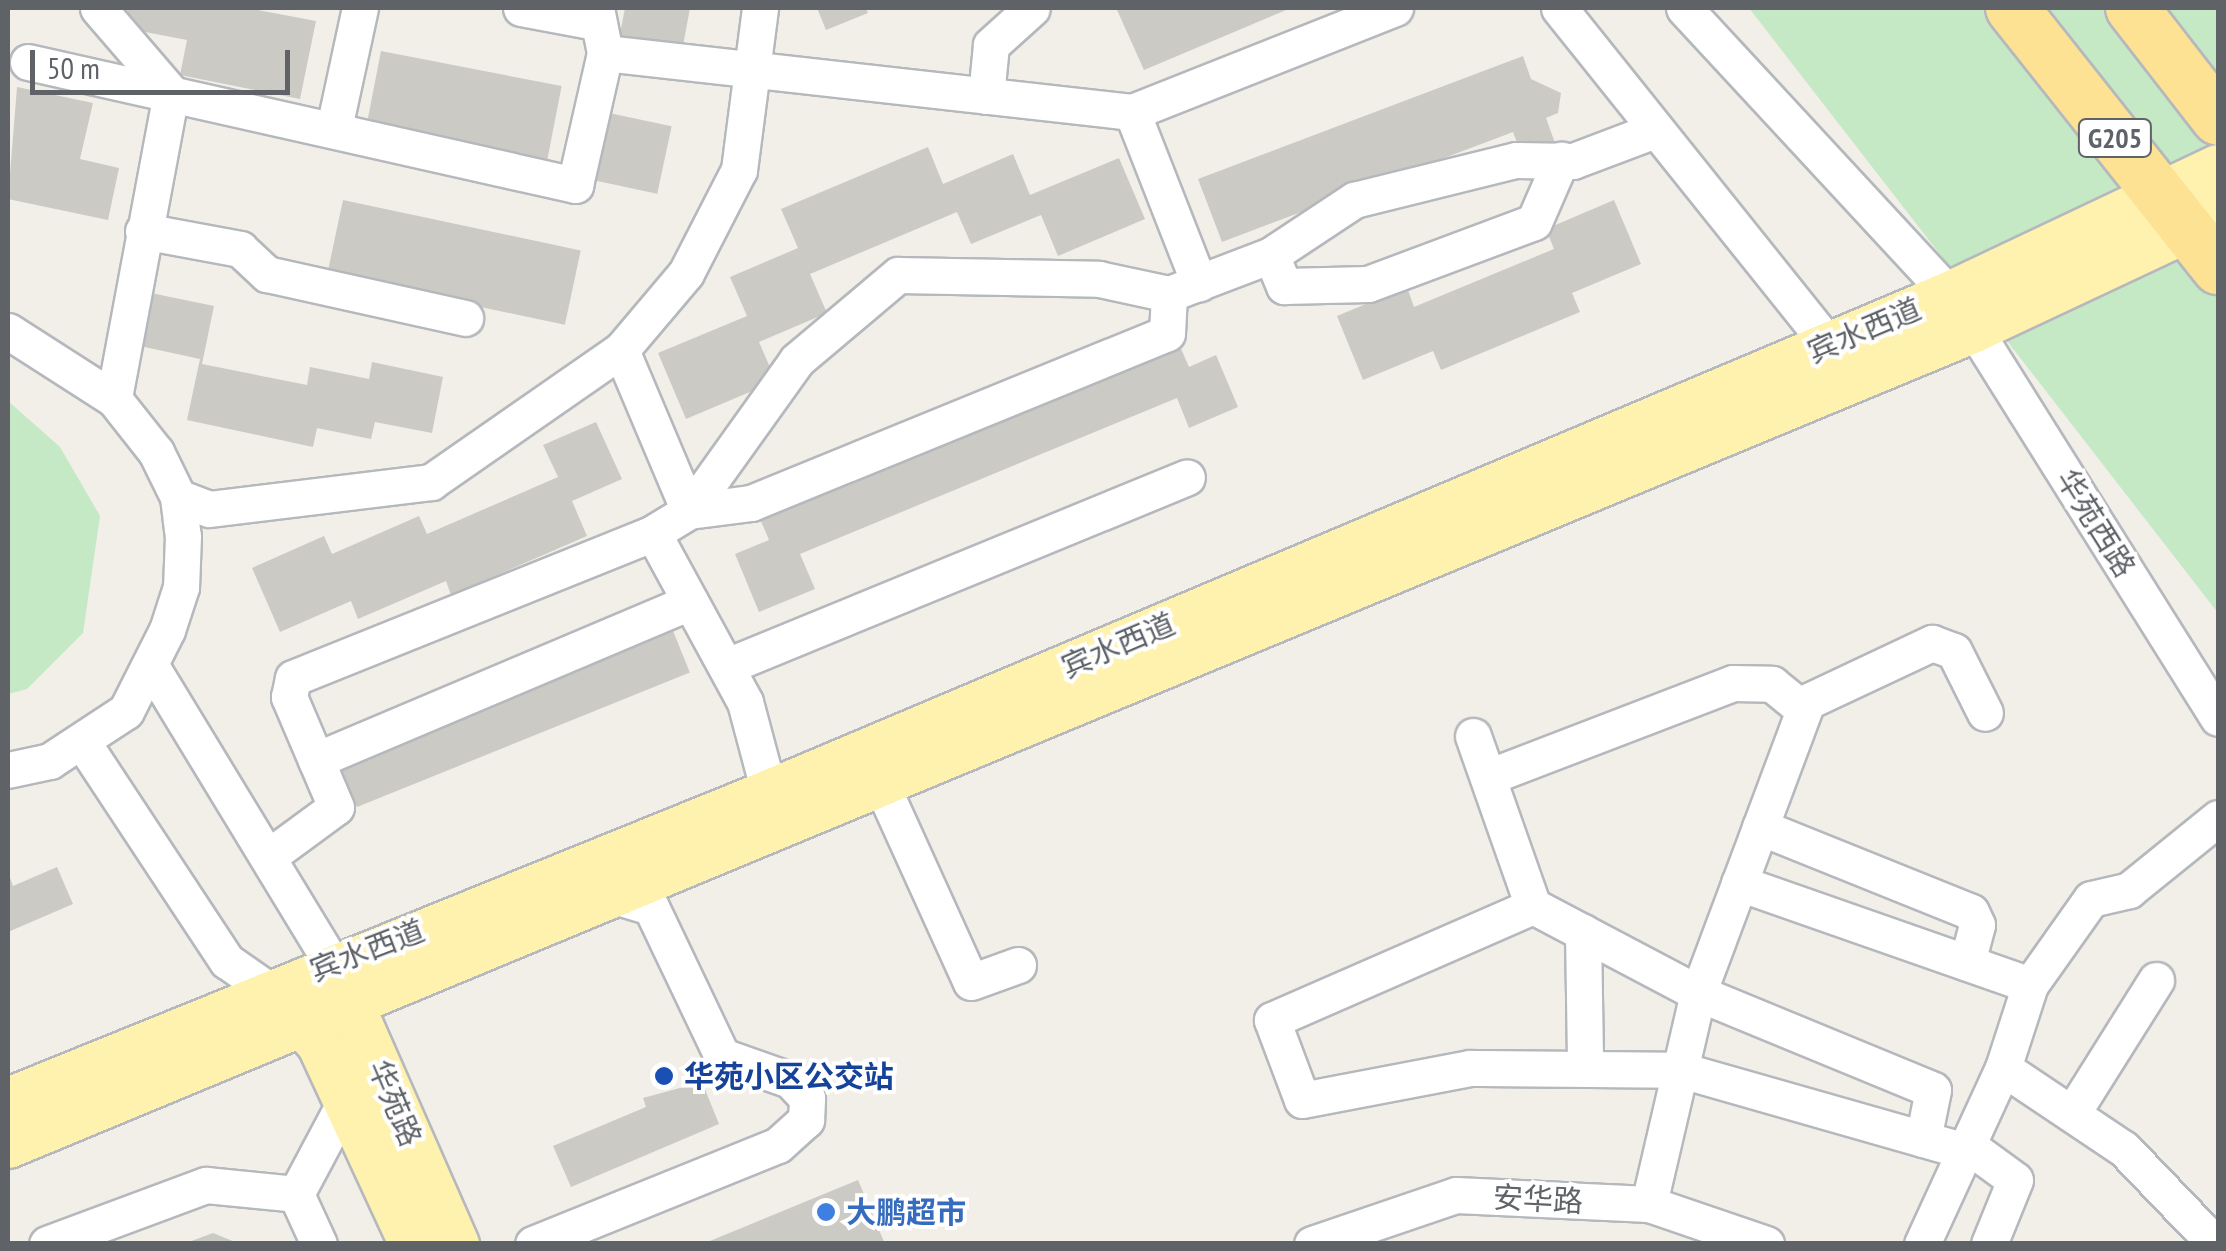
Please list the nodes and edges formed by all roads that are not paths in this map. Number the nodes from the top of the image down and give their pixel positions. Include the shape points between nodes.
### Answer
1 (98, 8) edge
2 (360, 8) edge
3 (520, 8) edge
4 (760, 8) edge
5 (1032, 8) edge
6 (1395, 8) edge
7 (1559, 8) edge
8 (1684, 8) edge
9 (2012, 8) edge
10 (2132, 8) edge
11 (599, 28) edge
12 (28, 62) dead end
13 (756, 72) junction
14 (171, 93) junction
15 (986, 96) junction
16 (1132, 112) junction
17 (2218, 120) edge
18 (334, 128) junction
19 (1656, 130) junction
20 (1561, 160) junction
21 (2218, 167) edge
22 (2197, 228) edge
23 (144, 231) junction
24 (1271, 255) junction
25 (1184, 288) junction
26 (1961, 312) junction
27 (466, 318) dead end
28 (8, 332) edge
29 (1829, 345) junction
30 (620, 350) junction
31 (114, 399) junction
32 (1188, 476) dead end
33 (178, 497) junction
34 (689, 510) junction
35 (653, 533) junction
36 (690, 602) junction
37 (151, 666) junction
38 (727, 666) junction
39 (1800, 705) junction
40 (1985, 713) dead end
41 (2218, 718) edge
42 (1474, 736) dead end
43 (83, 743) junction
44 (316, 760) junction
45 (8, 770) edge
46 (1488, 777) junction
47 (881, 784) junction
48 (769, 792) junction
49 (2218, 818) edge
50 (1760, 827) junction
51 (268, 858) junction
52 (1739, 882) junction
53 (611, 895) junction
54 (1532, 906) junction
55 (1583, 932) junction
56 (1967, 962) junction
57 (1018, 965) dead end
58 (2156, 980) dead end
59 (2030, 985) junction
60 (1698, 992) junction
61 (310, 997) junction
62 (220, 1032) junction
63 (1585, 1064) junction
64 (2003, 1068) junction
65 (1680, 1070) junction
66 (356, 1084) junction
67 (8, 1100) edge
68 (2073, 1112) junction
69 (1924, 1139) junction
70 (8, 1145) edge
71 (1966, 1148) junction
72 (296, 1194) junction
73 (1650, 1204) junction
74 (445, 1242) edge
75 (46, 1244) edge
76 (319, 1244) edge
77 (532, 1244) edge
78 (1312, 1244) edge
79 (1766, 1244) edge
80 (1922, 1244) edge
81 (1990, 1244) edge
82 (2215, 1244) edge

1 - 14 street
2 - 18 street
3 - 11 street
4 - 13 street
5 - 15 street via 991,45
6 - 16 street
7 - 19 street
8 - 26 street, 华苑西路
9 - 22 highway, G205
10 - 17 highway
11 - 13 street
11 - 18 street via 575,185
12 - 14 street
13 - 15 street
13 - 30 street via 739,170 686,273
14 - 18 street
14 - 23 street
15 - 16 street
16 - 25 street
19 - 20 street
19 - 29 street
20 - 24 street via 1516,160 1354,200
20 - 24 street via 1534,222 1368,284 1284,286
21 - 22 main road, 宾水西道
22 - 26 main road, 宾水西道
23 - 27 street via 240,249 267,274
23 - 31 street
24 - 25 street
25 - 34 street via 1166,334 751,503
25 - 34 street via 898,274 797,360
26 - 29 main road, 宾水西道
26 - 41 street, 华苑西路
26 - 47 main road, 宾水西道
28 - 31 street
29 - 48 main road, 宾水西道
30 - 33 street via 430,482 210,510
30 - 34 street
31 - 33 street via 156,452
32 - 38 street
33 - 37 street via 181,587
34 - 35 street
35 - 36 street
35 - 44 street via 293,678 289,697
36 - 38 street
36 - 44 street
37 - 43 street via 126,710
37 - 51 street
38 - 48 street via 746,702
39 - 40 street via 1932,643 1954,651
39 - 46 street via 1772,684 1733,683
39 - 50 street
42 - 46 street
43 - 45 street via 50,761
43 - 61 street via 227,961
44 - 51 street via 336,807
46 - 54 street
47 - 53 main road, 宾水西道
47 - 57 street via 970,982
48 - 61 main road, 宾水西道
49 - 59 street via 2129,890 2091,899
50 - 52 street
50 - 56 street via 1971,912 1977,925
51 - 61 street
52 - 56 street
52 - 60 street
53 - 61 main road, 宾水西道
53 - 77 street via 651,908 722,1056 790,1080 807,1098 806,1120 778,1145
54 - 55 street
54 - 63 street via 1272,1020 1302,1100 1470,1068
55 - 60 street
55 - 63 street
56 - 59 street
58 - 68 street
59 - 64 street
60 - 65 street
60 - 69 street via 1933,1090
61 - 62 main road, 宾水西道
61 - 66 main road, 华苑路
62 - 66 main road
62 - 67 main road, 宾水西道
62 - 70 main road, 宾水西道
63 - 65 street
64 - 68 street
64 - 71 street
65 - 69 street
65 - 73 street
66 - 72 street
66 - 74 main road, 华苑路
68 - 82 street via 2124,1150
69 - 71 street
71 - 80 street
71 - 81 street via 2015,1180
72 - 75 street via 206,1184
72 - 76 street
73 - 78 street, 安华路 via 1456,1195
73 - 79 street, 安华路

